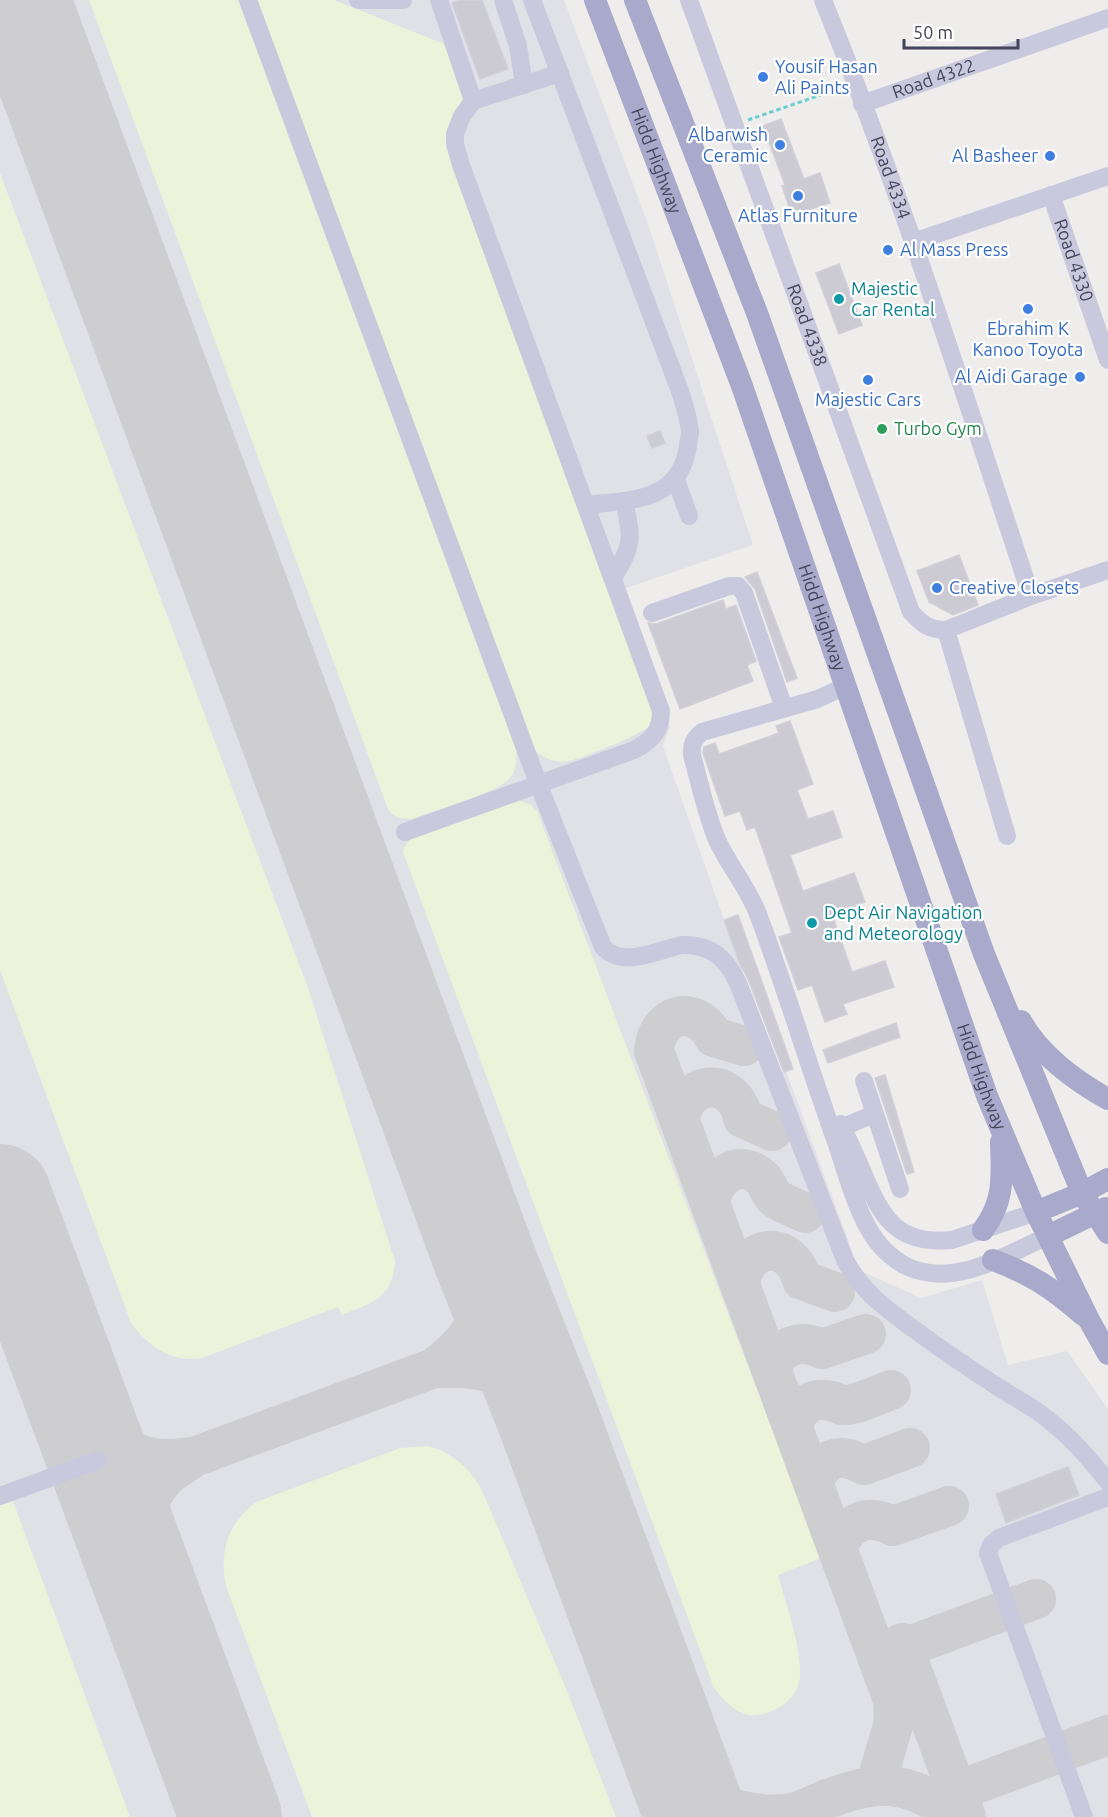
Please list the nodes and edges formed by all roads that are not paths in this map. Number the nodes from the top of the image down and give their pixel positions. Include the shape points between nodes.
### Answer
1 (248, 0) edge
2 (358, 0) edge
3 (403, 0) edge
4 (439, 0) edge
5 (503, 0) edge
6 (532, 0) edge
7 (595, 0) edge
8 (635, 0) edge
9 (689, 0) edge
10 (823, 0) edge
11 (1108, 18) edge
12 (560, 72) junction
13 (524, 85) junction
14 (473, 101) junction
15 (862, 104) junction
16 (1108, 176) edge
17 (1052, 195) junction
18 (913, 242) junction
19 (1108, 360) edge
20 (676, 480) junction
21 (624, 501) junction
22 (586, 505) junction
23 (689, 516) dead end
24 (1108, 570) edge
25 (613, 578) junction
26 (1031, 596) junction
27 (652, 613) dead end
28 (946, 630) junction
29 (845, 686) junction
30 (784, 708) junction
31 (538, 783) junction
32 (405, 832) dead end
33 (1007, 836) dead end
34 (984, 954) junction
35 (864, 1081) dead end
36 (1108, 1099) edge
37 (874, 1114) junction
38 (1001, 1128) junction
39 (843, 1138) junction
40 (857, 1177) junction
41 (1108, 1179) edge
42 (900, 1189) dead end
43 (1082, 1193) junction
44 (1101, 1211) edge
45 (1036, 1212) junction
46 (983, 1230) junction
47 (1108, 1233) edge
48 (1048, 1236) junction
49 (993, 1260) junction
50 (1089, 1320) junction
51 (1108, 1354) edge
52 (98, 1460) dead end
53 (1108, 1482) edge
54 (0, 1496) edge
55 (1108, 1497) edge
56 (1084, 1817) edge

1 - 31 street
2 - 3 street
4 - 14 street
5 - 13 street via 518,46
6 - 12 street
7 - 29 main road, Hidd Highway via 742,386
8 - 34 main road via 757,313
9 - 28 street, Road 4338 via 911,612 923,625
10 - 15 street, Road 4334
11 - 15 street, Road 4322
12 - 13 street
12 - 20 street via 681,391 690,434
13 - 14 street
14 - 22 street via 462,116 455,144
15 - 18 street, Road 4334
16 - 17 street, Road 4330
17 - 18 street, Road 4330
17 - 19 street, Road 4330
18 - 26 street, Road 4334
20 - 21 street via 654,494
20 - 23 street
21 - 22 street
21 - 25 street via 631,541
22 - 25 street
24 - 26 street
25 - 31 street via 661,711 659,728 650,742 634,750
26 - 28 street
27 - 30 street via 738,586 744,592
28 - 33 street
29 - 30 street via 818,699
29 - 38 main road, Hidd Highway
30 - 39 street via 702,732 691,747 712,829 753,901 801,1041
31 - 32 street
31 - 53 street via 599,942 607,952 625,958 692,944 710,949 725,960 738,983 845,1260 860,1285 907,1325 1058,1427
34 - 36 main road via 1027,1033 1064,1070
34 - 43 main road
35 - 37 street
37 - 39 street
37 - 42 street
38 - 45 main road, Hidd Highway
38 - 46 main road via 1001,1189 995,1211
39 - 40 street
40 - 46 street via 879,1210 912,1236 952,1240
40 - 49 street via 863,1218 881,1247 906,1266 929,1273 953,1274
41 - 43 main road
43 - 44 main road
43 - 45 main road
44 - 47 main road
44 - 48 main road
45 - 46 street
45 - 48 main road, Hidd Highway
48 - 49 street
48 - 50 main road, Hidd Highway
49 - 50 main road via 1031,1275
50 - 51 main road, Hidd Highway
52 - 54 street
55 - 56 street via 999,1538 988,1553

